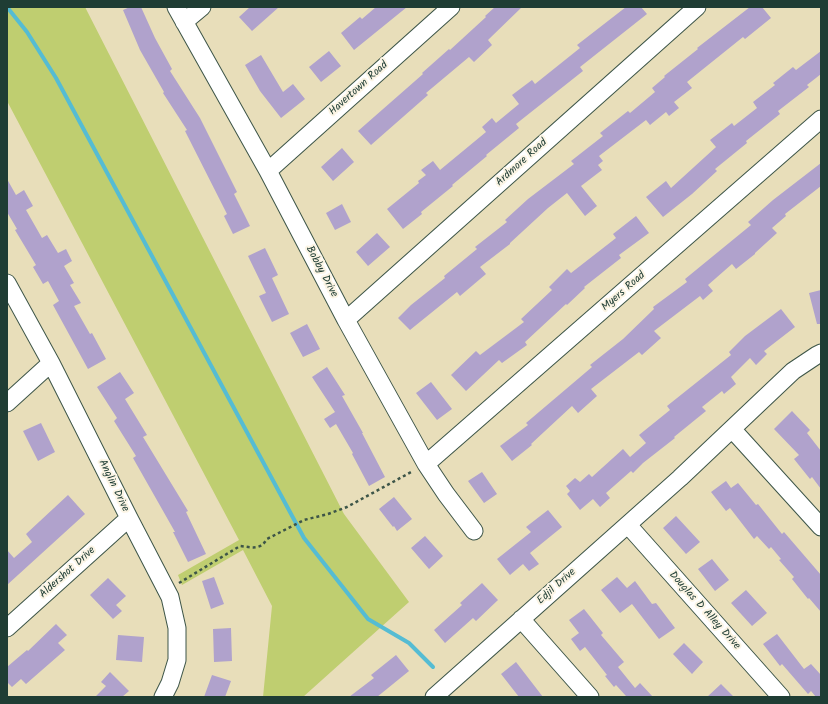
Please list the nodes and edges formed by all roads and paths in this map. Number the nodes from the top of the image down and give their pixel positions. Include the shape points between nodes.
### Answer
1 (176, 7) edge
2 (202, 7) edge
3 (451, 7) edge
4 (698, 7) edge
5 (184, 22) junction
6 (821, 119) edge
7 (268, 171) junction
8 (7, 283) edge
9 (346, 320) junction
10 (821, 353) edge
11 (51, 363) junction
12 (7, 403) edge
13 (732, 429) junction
14 (426, 464) junction
15 (129, 518) junction
16 (628, 525) junction
17 (821, 527) edge
18 (474, 531) dead end
19 (167, 590) junction
20 (521, 619) junction
21 (7, 628) edge
22 (163, 697) edge
23 (434, 697) edge
24 (590, 697) edge
25 (781, 697) edge

1 - 5 street, Bobby Drive
2 - 5 street
3 - 7 street, Havertown Road
4 - 9 street, Ardmore Road
5 - 7 street, Bobby Drive
6 - 14 street, Myers Road
7 - 9 street, Bobby Drive
8 - 11 street, Anglin Drive
9 - 14 street, Bobby Drive
10 - 13 street, Edjil Drive via 793,372
11 - 12 street
11 - 15 street, Anglin Drive
13 - 16 street, Edjil Drive
13 - 17 street
14 - 18 street, Bobby Drive
14 - 19 path via 347,507 304,520 267,539 258,548 240,546
15 - 19 street, Anglin Drive
15 - 21 street, Aldershot Drive
16 - 20 street, Edjil Drive
16 - 25 street, Douglas D Alley Drive
19 - 22 street, Anglin Drive via 177,628 177,660
20 - 23 street, Edjil Drive
20 - 24 street

